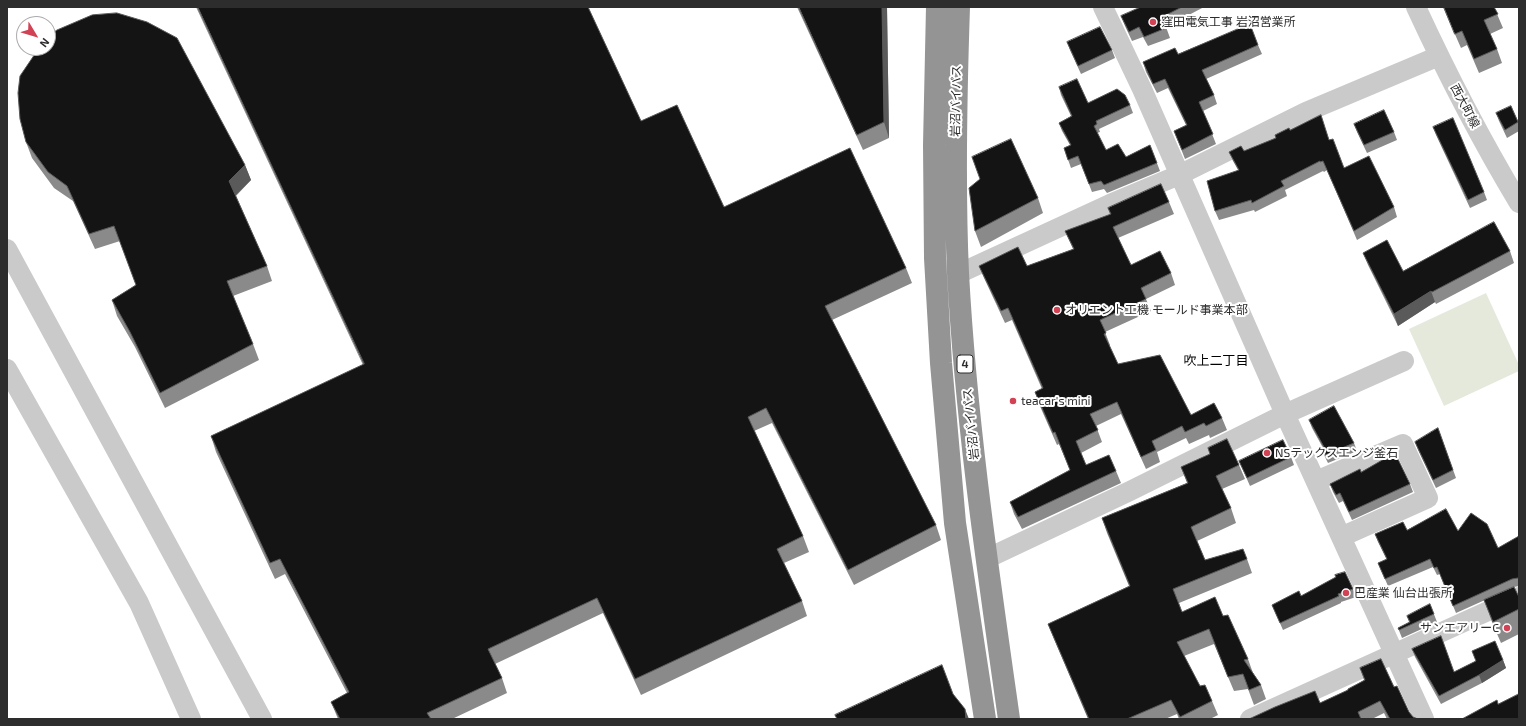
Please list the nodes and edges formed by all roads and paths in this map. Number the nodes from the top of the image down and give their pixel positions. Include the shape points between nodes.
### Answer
1 (938, 7) edge
2 (959, 7) edge
3 (1104, 7) edge
4 (1416, 7) edge
5 (1439, 56) junction
6 (1179, 175) junction
7 (1519, 203) edge
8 (7, 249) edge
9 (958, 274) junction
10 (1404, 361) dead end
11 (7, 369) edge
12 (1285, 414) junction
13 (1316, 482) junction
14 (1341, 537) junction
15 (986, 559) junction
16 (1519, 597) edge
17 (1394, 652) junction
18 (1272, 714) edge
19 (191, 719) edge
20 (262, 719) edge
21 (985, 719) edge
22 (1009, 719) edge
23 (1250, 719) edge
24 (1424, 719) edge

1 - 21 highway, 岩沼バイパス / 4 via 934,145 935,250 941,363 955,523
2 - 9 highway, 岩沼バイパス / 4 via 956,94
3 - 6 street
4 - 5 street, 西大町線
5 - 6 street via 1306,112
5 - 7 street, 西大町線
6 - 9 street
6 - 12 street
8 - 20 street
9 - 15 highway, 岩沼バイパス / 4 via 970,424
10 - 12 street
11 - 19 street via 139,603
12 - 13 street
12 - 15 street
13 - 14 street
13 - 14 street via 1403,444 1425,491 1428,498
14 - 17 street
15 - 22 highway, 岩沼バイパス / 4
16 - 17 street
17 - 18 street
17 - 24 street
18 - 23 street

